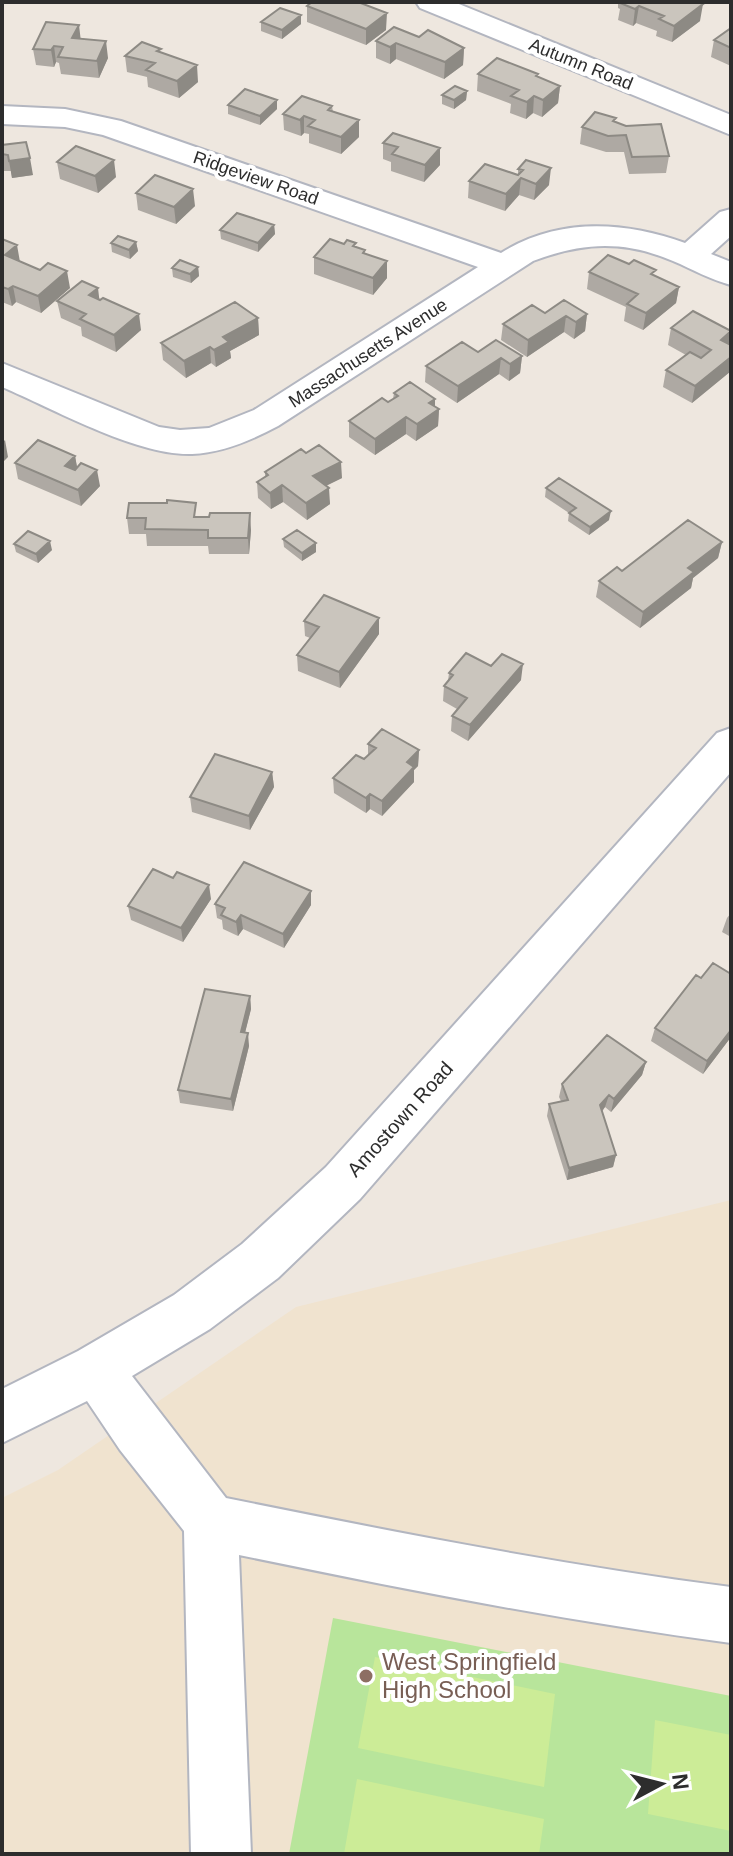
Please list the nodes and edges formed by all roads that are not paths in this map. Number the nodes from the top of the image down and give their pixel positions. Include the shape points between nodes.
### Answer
1 (430, 2) edge
2 (2, 115) edge
3 (731, 126) edge
4 (731, 219) edge
5 (689, 256) junction
6 (504, 265) junction
7 (731, 275) edge
8 (2, 374) edge
9 (731, 744) edge
10 (96, 1369) junction
11 (2, 1417) edge
12 (211, 1522) junction
13 (731, 1615) edge
14 (221, 1854) edge

1 - 3 street, Autumn Road
2 - 6 street, Ridgeview Road via 110,127
4 - 5 street
5 - 6 street, Massachusetts Avenue via 647,239 607,232 554,241
5 - 7 street, Massachusetts Avenue
6 - 8 street, Massachusetts Avenue via 266,418 200,444 149,436
9 - 10 street, Amostown Road via 343,1183 260,1261 192,1312
10 - 11 street, Amostown Road
10 - 12 street
12 - 13 street via 406,1562
12 - 14 street

